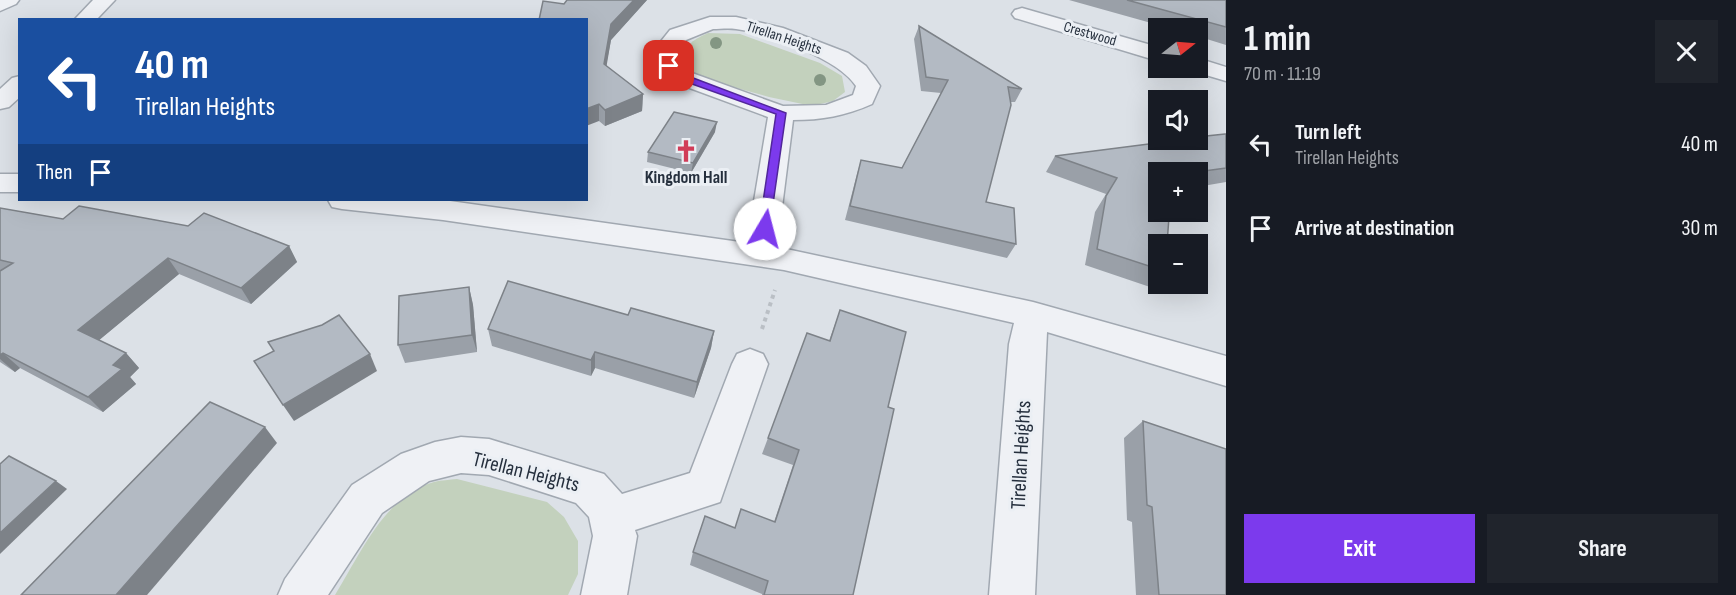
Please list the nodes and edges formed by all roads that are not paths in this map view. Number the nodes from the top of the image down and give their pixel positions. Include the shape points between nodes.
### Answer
1 (9, 0) edge
2 (105, 0) edge
3 (0, 5) edge
4 (1022, 14) dead end
5 (86, 18) edge
6 (1148, 51) edge
7 (1208, 68) edge
8 (1226, 74) edge
9 (18, 85) edge
10 (0, 102) edge
11 (781, 113) junction
12 (0, 183) edge
13 (18, 183) edge
14 (352, 201) edge
15 (769, 268) junction
16 (1033, 315) junction
17 (750, 364) road end
18 (1226, 370) edge
19 (611, 518) junction
20 (301, 595) edge
21 (603, 595) edge
22 (1012, 595) edge

1 - 3 street
2 - 5 street
4 - 6 street, Crestwood
7 - 8 street
9 - 10 street
11 - 11 street, Tirellan Heights via 684,78 669,66 665,50 678,35 693,27 736,23 776,32 840,58 858,71 868,86 863,99 843,108
11 - 15 street
12 - 13 street
14 - 15 street via 443,210
15 - 16 street
16 - 18 street
16 - 22 street, Tirellan Heights via 1027,344
17 - 19 street via 705,488
19 - 20 street, Tirellan Heights via 604,503 589,488 489,458 460,455 435,460 415,467 367,499
19 - 21 street via 615,536

